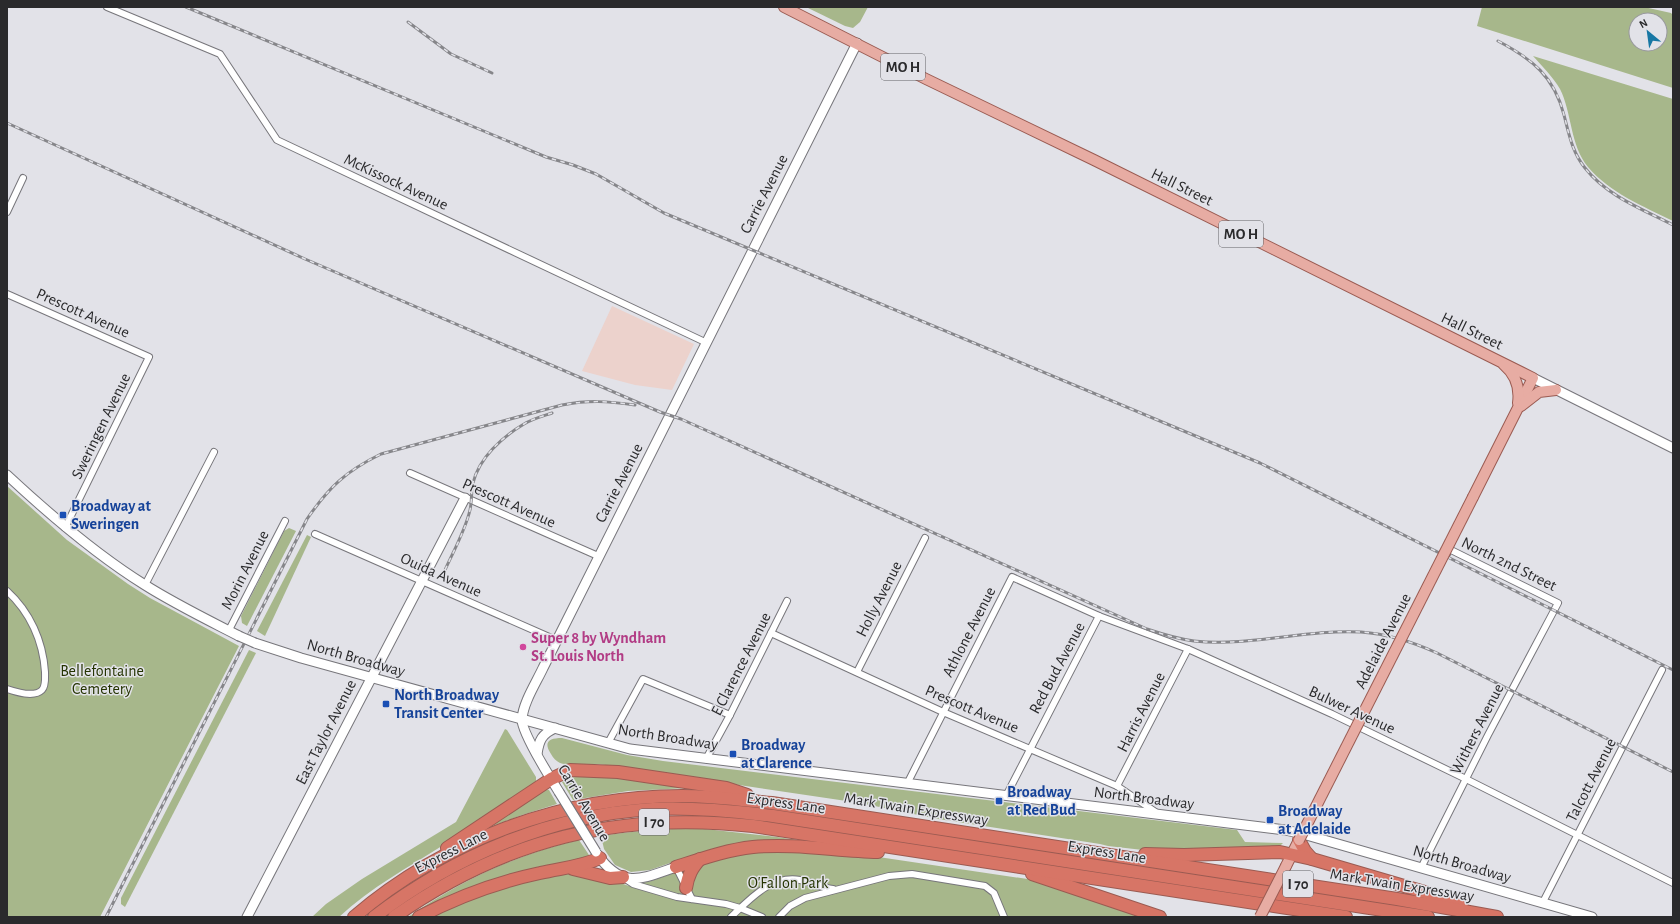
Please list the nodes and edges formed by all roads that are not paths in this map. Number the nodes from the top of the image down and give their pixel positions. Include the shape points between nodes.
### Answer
1 (107, 7) edge
2 (784, 7) edge
3 (857, 43) junction
4 (23, 178) dead end
5 (7, 212) edge
6 (7, 294) edge
7 (707, 343) junction
8 (149, 357) joint
9 (1499, 362) junction
10 (1533, 378) junction
11 (1556, 390) junction
12 (1518, 408) junction
13 (1673, 448) edge
14 (214, 452) dead end
15 (410, 473) dead end
16 (7, 475) edge
17 (465, 498) junction
18 (285, 522) dead end
19 (65, 528) junction
20 (315, 534) dead end
21 (924, 538) dead end
22 (1449, 549) joint
23 (598, 556) junction
24 (1012, 577) joint
25 (421, 581) junction
26 (145, 585) junction
27 (7, 591) edge
28 (787, 601) dead end
29 (1558, 602) joint
30 (1099, 616) junction
31 (229, 630) junction
32 (771, 633) junction
33 (556, 640) junction
34 (1188, 649) junction
35 (1662, 670) dead end
36 (858, 672) junction
37 (371, 678) junction
38 (7, 689) edge
39 (943, 712) junction
40 (730, 715) junction
41 (522, 719) junction
42 (1359, 727) junction
43 (555, 728) junction
44 (608, 743) junction
45 (1030, 748) junction
46 (538, 754) junction
47 (706, 759) junction
48 (551, 779) junction
49 (1466, 779) junction
50 (907, 784) junction
51 (1117, 786) junction
52 (1006, 796) junction
53 (772, 803) junction
54 (1160, 815) junction
55 (1577, 836) junction
56 (1301, 837) junction
57 (931, 853) junction
58 (1099, 853) junction
59 (1291, 854) junction
60 (598, 855) junction
61 (701, 859) junction
62 (1312, 859) junction
63 (1011, 866) junction
64 (676, 867) junction
65 (566, 868) junction
66 (1422, 868) junction
67 (411, 876) junction
68 (623, 878) junction
69 (1673, 883) edge
70 (686, 888) junction
71 (837, 889) junction
72 (692, 899) junction
73 (1543, 902) junction
74 (740, 908) junction
75 (247, 917) edge
76 (354, 917) edge
77 (374, 917) edge
78 (394, 917) edge
79 (419, 917) edge
80 (731, 917) edge
81 (762, 917) edge
82 (779, 917) edge
83 (1004, 917) edge
84 (1160, 917) edge
85 (1260, 917) edge
86 (1346, 917) edge
87 (1428, 917) edge
88 (1497, 917) edge
89 (1592, 917) edge

1 - 7 street, McKissock Avenue via 220,54 278,140
2 - 3 main road, Hall Street / MO H
3 - 7 main road, Carrie Avenue
3 - 9 main road, Hall Street / MO H
4 - 5 street
6 - 8 street, Prescott Avenue
7 - 23 main road, Carrie Avenue
8 - 19 street, Sweringen Avenue
9 - 10 main road, Hall Street / MO H
9 - 12 main road via 1508,368 1517,382
10 - 11 main road, Hall Street
10 - 12 main road, Adelaide Avenue
11 - 12 main road via 1540,392
11 - 13 main road, Hall Street
12 - 56 main road, Adelaide Avenue, bridge
14 - 26 street
15 - 17 street, Prescott Avenue
16 - 19 main road, North Broadway
17 - 23 street, Prescott Avenue
17 - 25 main road, East Taylor Avenue
18 - 31 street, Morin Avenue
19 - 26 main road, North Broadway
20 - 25 street, Ouida Avenue
21 - 36 street, Holly Avenue
22 - 29 street, North 2nd Street
22 - 42 street, Adelaide Avenue
23 - 33 main road, Carrie Avenue
24 - 30 street, Bulwer Avenue
24 - 39 street, Athlone Avenue
25 - 33 street, Ouida Avenue
25 - 37 main road, East Taylor Avenue
26 - 31 main road, North Broadway
27 - 38 street via 35,628 44,659 42,690 35,693
28 - 32 street, E Clarence Avenue
29 - 49 street, Withers Avenue
30 - 34 street, Bulwer Avenue
30 - 45 street, Red Bud Avenue
31 - 37 main road, North Broadway, bridge via 255,643
32 - 36 street, Prescott Avenue
32 - 40 street, E Clarence Avenue
33 - 41 main road, Carrie Avenue
34 - 42 street, Bulwer Avenue
34 - 51 street, Harris Avenue
35 - 55 street, Talcott Avenue
36 - 39 street, Prescott Avenue
37 - 41 main road, North Broadway
37 - 75 main road, East Taylor Avenue
39 - 45 street, Prescott Avenue
39 - 50 street, Athlone Avenue
40 - 44 street via 643,679
40 - 47 street, E Clarence Avenue
41 - 43 main road, North Broadway
41 - 46 main road, Carrie Avenue via 524,733
42 - 49 street, Bulwer Avenue
42 - 56 street, Adelaide Avenue
43 - 44 main road, North Broadway
43 - 46 main road via 542,736
44 - 47 main road, North Broadway via 636,750
45 - 51 street, Prescott Avenue
45 - 52 street, Red Bud Avenue
46 - 48 main road, Carrie Avenue
47 - 50 main road, North Broadway
48 - 53 highway via 570,770 618,772 726,788
48 - 60 main road, Carrie Avenue, bridge
48 - 67 highway via 467,834
49 - 55 street, Bulwer Avenue
49 - 66 street, Withers Avenue
50 - 52 main road, North Broadway
51 - 54 street, Prescott Avenue
52 - 54 main road, North Broadway
53 - 58 highway, Mark Twain Expressway / I 70
53 - 67 highway, Mark Twain Expressway / I 70 via 668,796 580,806 521,822 483,837
54 - 56 main road, North Broadway via 1278,829
55 - 69 street, Bulwer Avenue
55 - 73 street, Talcott Avenue
56 - 59 main road, Adelaide Avenue
56 - 62 highway via 1305,851
56 - 66 main road, North Broadway
57 - 61 highway via 774,846 736,849
57 - 63 highway, I 70
57 - 78 highway, I 70 via 734,824 673,821 626,825 573,834 496,859 442,886
58 - 59 highway
58 - 88 highway, Mark Twain Expressway / I 70 via 1404,900
59 - 62 highway
59 - 85 main road, Adelaide Avenue, bridge
60 - 65 highway via 592,862
60 - 68 main road, Carrie Avenue
61 - 64 highway
61 - 70 highway via 693,867
62 - 88 highway via 1460,902
63 - 84 highway
63 - 86 highway, I 70
64 - 68 main road via 642,878
64 - 70 street
65 - 68 highway via 610,878
65 - 79 highway via 541,872 486,888
66 - 73 main road, North Broadway
67 - 76 highway, Mark Twain Expressway / I 70
68 - 72 street via 633,884
70 - 72 street
71 - 74 street via 799,880 781,881 759,891
71 - 82 street via 796,902
71 - 83 street via 901,874 951,880 990,888
72 - 74 street
73 - 89 main road, North Broadway
74 - 80 street
74 - 81 street
77 - 87 highway, Express Lane via 439,873 513,839 551,826 590,817 672,809 773,816

